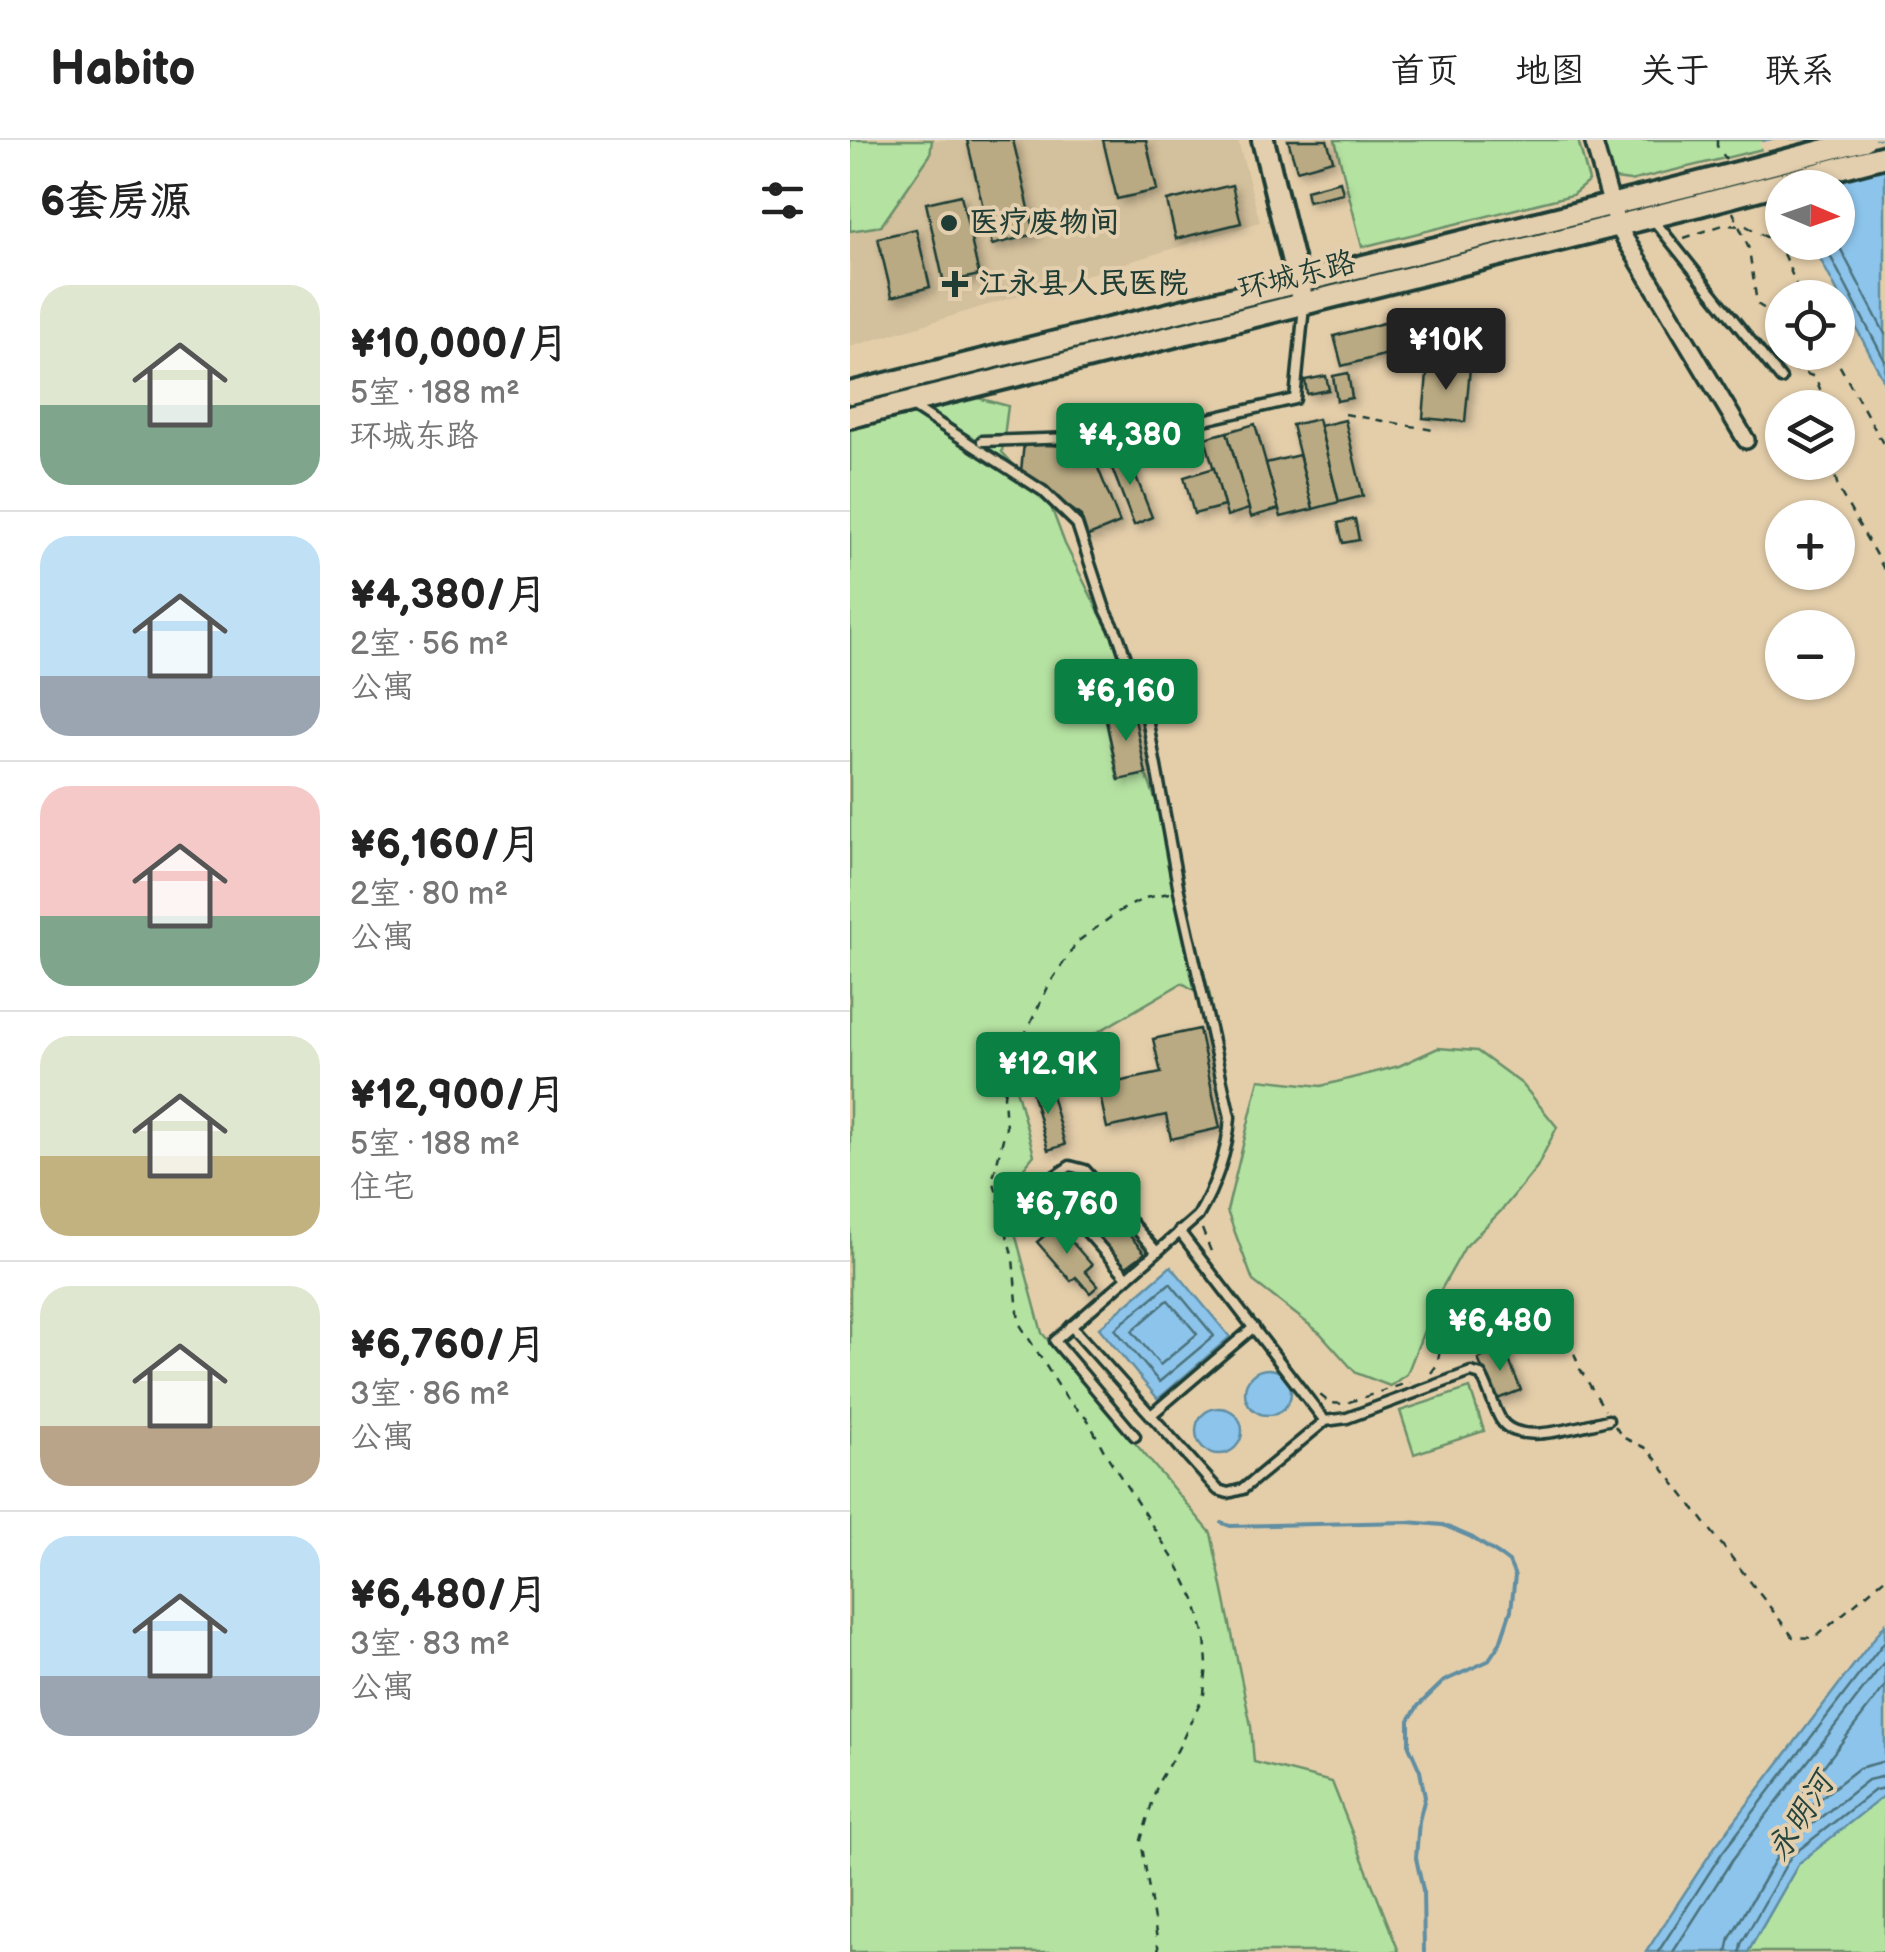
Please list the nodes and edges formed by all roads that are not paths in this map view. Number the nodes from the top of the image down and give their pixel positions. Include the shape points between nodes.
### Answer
1 (1263, 140) edge
2 (1593, 140) edge
3 (1864, 140) edge
4 (1885, 156) edge
5 (1695, 195) junction
6 (1612, 206) junction
7 (1652, 218) junction
8 (1618, 227) junction
9 (1299, 284) junction
10 (1304, 306) junction
11 (1781, 379) dead end
12 (850, 394) edge
13 (908, 403) junction
14 (850, 417) edge
15 (982, 440) dead end
16 (1746, 440) dead end
17 (1179, 1231) junction
18 (1156, 1251) junction
19 (1127, 1277) junction
20 (1072, 1326) junction
21 (1254, 1327) junction
22 (1151, 1414) junction
23 (1325, 1420) junction
24 (1608, 1420) dead end
25 (1134, 1436) dead end

1 - 9 main road
2 - 6 street
3 - 5 main road, bridge
4 - 5 main road, bridge
5 - 6 main road, 环城东路
5 - 7 main road, 环城东路
6 - 8 street
6 - 9 main road, 环城东路
7 - 8 main road, 环城东路
7 - 11 lane
8 - 10 main road, 环城东路
8 - 16 street
9 - 10 main road
9 - 12 main road, 环城东路
10 - 13 main road, 环城东路
10 - 15 lane via 1295,399 1135,436
13 - 14 main road, 环城东路
13 - 17 lane via 1068,512 1147,718 1230,1117 1202,1207
17 - 18 lane
17 - 21 lane
18 - 19 lane
18 - 19 lane via 1085,1170 1070,1166 1054,1176 1054,1194
19 - 20 lane
20 - 22 lane
20 - 25 lane via 1055,1341
21 - 22 lane
21 - 23 lane
22 - 23 lane via 1218,1490 1228,1493 1243,1490
23 - 24 lane via 1471,1372 1481,1375 1513,1432 1532,1435

